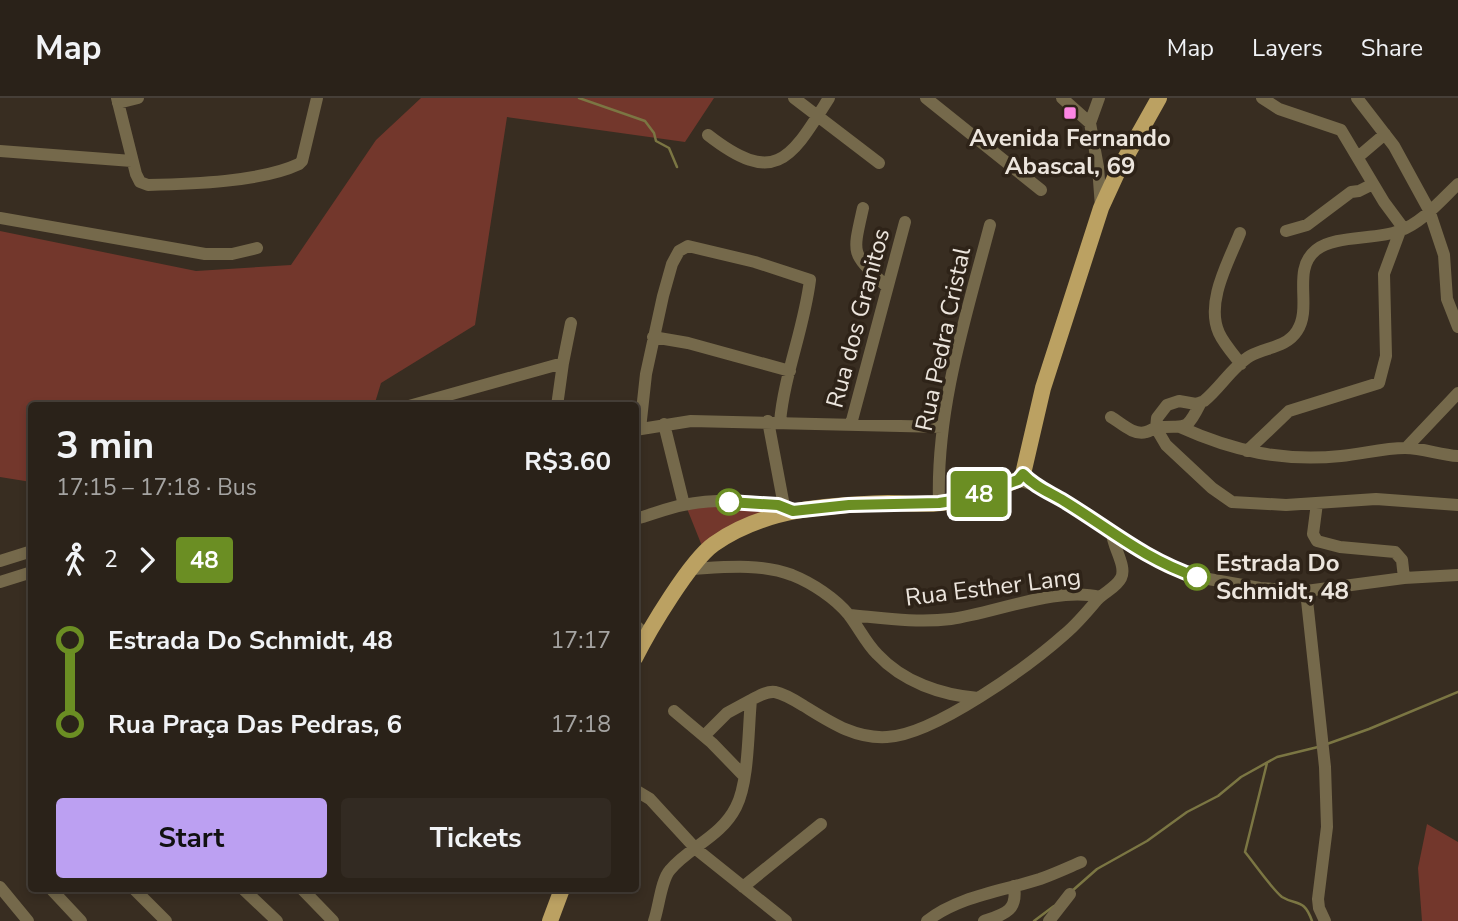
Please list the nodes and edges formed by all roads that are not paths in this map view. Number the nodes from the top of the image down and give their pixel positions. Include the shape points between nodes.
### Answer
1 (138, 98) edge
2 (317, 98) edge
3 (794, 98) edge
4 (829, 98) edge
5 (926, 98) edge
6 (1062, 98) edge
7 (1099, 98) edge
8 (1159, 98) edge
9 (1262, 98) edge
10 (1357, 98) edge
11 (118, 101) edge
12 (817, 117) junction
13 (1090, 123) junction
14 (1385, 134) junction
15 (708, 135) dead end
16 (0, 151) edge
17 (1358, 157) junction
18 (132, 161) junction
19 (879, 163) dead end
20 (1373, 184) junction
21 (1458, 184) edge
22 (1041, 190) dead end
23 (1103, 196) junction
24 (863, 208) dead end
25 (1429, 210) junction
26 (0, 218) edge
27 (905, 222) dead end
28 (990, 225) dead end
29 (1402, 230) junction
30 (1286, 231) dead end
31 (1240, 233) dead end
32 (257, 248) dead end
33 (887, 287) junction
34 (571, 323) dead end
35 (1458, 327) edge
36 (653, 337) junction
37 (563, 363) junction
38 (1241, 364) junction
39 (790, 371) junction
40 (1458, 393) edge
41 (423, 402) edge
42 (558, 402) edge
43 (1200, 404) junction
44 (1111, 417) dead end
45 (639, 419) edge
46 (774, 422) junction
47 (664, 424) junction
48 (851, 424) junction
49 (943, 427) junction
50 (1180, 427) junction
51 (1156, 428) junction
52 (639, 429) edge
53 (1406, 448) junction
54 (1247, 451) junction
55 (1458, 456) edge
56 (1025, 480) junction
57 (939, 503) junction
58 (1317, 503) junction
59 (684, 505) junction
60 (1458, 505) edge
61 (788, 509) junction
62 (639, 518) edge
63 (1112, 533) junction
64 (28, 552) edge
65 (0, 561) edge
66 (691, 569) junction
67 (28, 573) edge
68 (1458, 576) edge
69 (1404, 578) junction
70 (0, 582) edge
71 (1306, 591) junction
72 (1100, 597) junction
73 (849, 615) junction
74 (641, 630) edge
75 (979, 698) junction
76 (751, 700) junction
77 (674, 711) dead end
78 (704, 736) junction
79 (744, 776) junction
80 (639, 793) edge
81 (821, 824) dead end
82 (696, 849) junction
83 (1081, 862) dead end
84 (1014, 886) junction
85 (0, 887) edge
86 (743, 887) junction
87 (54, 892) edge
88 (141, 892) edge
89 (246, 892) edge
90 (305, 892) edge
91 (561, 892) edge
92 (1070, 894) dead end
93 (27, 921) edge
94 (81, 921) edge
95 (166, 921) edge
96 (277, 921) edge
97 (333, 921) edge
98 (550, 921) edge
99 (654, 921) edge
100 (786, 921) edge
101 (927, 921) edge
102 (984, 921) edge
103 (1049, 921) edge
104 (1325, 921) edge

1 - 11 street
2 - 18 street via 302,161 286,170 228,180 148,185 140,182
3 - 12 street
4 - 12 street
5 - 22 street
6 - 13 street
7 - 13 street
8 - 23 main road
9 - 17 street via 1279,109 1341,130
10 - 14 street
11 - 18 street
12 - 15 street via 787,157 777,162 734,154
12 - 19 street
13 - 23 street
14 - 17 street
14 - 25 street
16 - 18 street
17 - 20 street
20 - 29 street
20 - 30 street via 1351,192 1307,225
21 - 25 street
23 - 56 main road via 1043,388
24 - 33 street via 855,248 863,264
25 - 29 street
25 - 35 street via 1444,255 1447,299
26 - 32 street via 205,254
27 - 33 street, Rua dos Granitos
28 - 49 street, Rua Pedra Cristal via 950,381
29 - 38 street via 1316,249 1304,270 1303,310 1295,333
29 - 54 street via 1384,274 1386,356 1380,383 1289,411
31 - 38 street via 1217,291 1215,312 1219,334
33 - 48 street, Rua dos Granitos
34 - 37 street
36 - 39 street
36 - 39 street via 672,264 684,248 737,257 810,280
36 - 45 street
37 - 41 street
37 - 42 street
38 - 43 street
39 - 46 street
40 - 53 street
43 - 50 street via 1191,422
43 - 51 street via 1179,401 1167,405
44 - 51 street via 1133,431
46 - 47 street
46 - 48 street
46 - 61 street
47 - 52 street
47 - 59 street
48 - 49 street
49 - 57 street, Rua Pedra Cristal
50 - 51 street
50 - 54 street
51 - 58 street via 1166,445 1231,502
53 - 54 street via 1293,459
53 - 55 street
56 - 57 main road
56 - 63 street
57 - 61 main road
58 - 60 street via 1376,499
58 - 69 street via 1313,534 1317,541 1395,552 1402,560
59 - 61 street via 746,502
59 - 62 street
61 - 66 main road via 712,545
63 - 71 street via 1167,567 1197,577
63 - 72 street via 1123,573
64 - 65 street
66 - 73 street via 744,566 782,572 804,580
66 - 74 main road
67 - 70 street
68 - 69 street
69 - 71 street
71 - 104 street via 1327,827 1318,899
72 - 73 street, Rua Esther Lang via 1066,595 930,621
72 - 75 street via 1064,635
73 - 75 street via 878,656 909,678 939,691
75 - 76 street via 925,727 889,737 843,729 778,692
76 - 78 street via 727,713
76 - 79 street
77 - 78 street
78 - 79 street
79 - 82 street via 728,820
80 - 82 street via 658,806
81 - 86 street
82 - 86 street
82 - 99 street via 666,875
83 - 84 street
84 - 101 street via 954,906
84 - 102 street via 1011,908
85 - 93 street
86 - 100 street
87 - 94 street
88 - 95 street
89 - 96 street
90 - 97 street
91 - 98 main road
92 - 103 street

